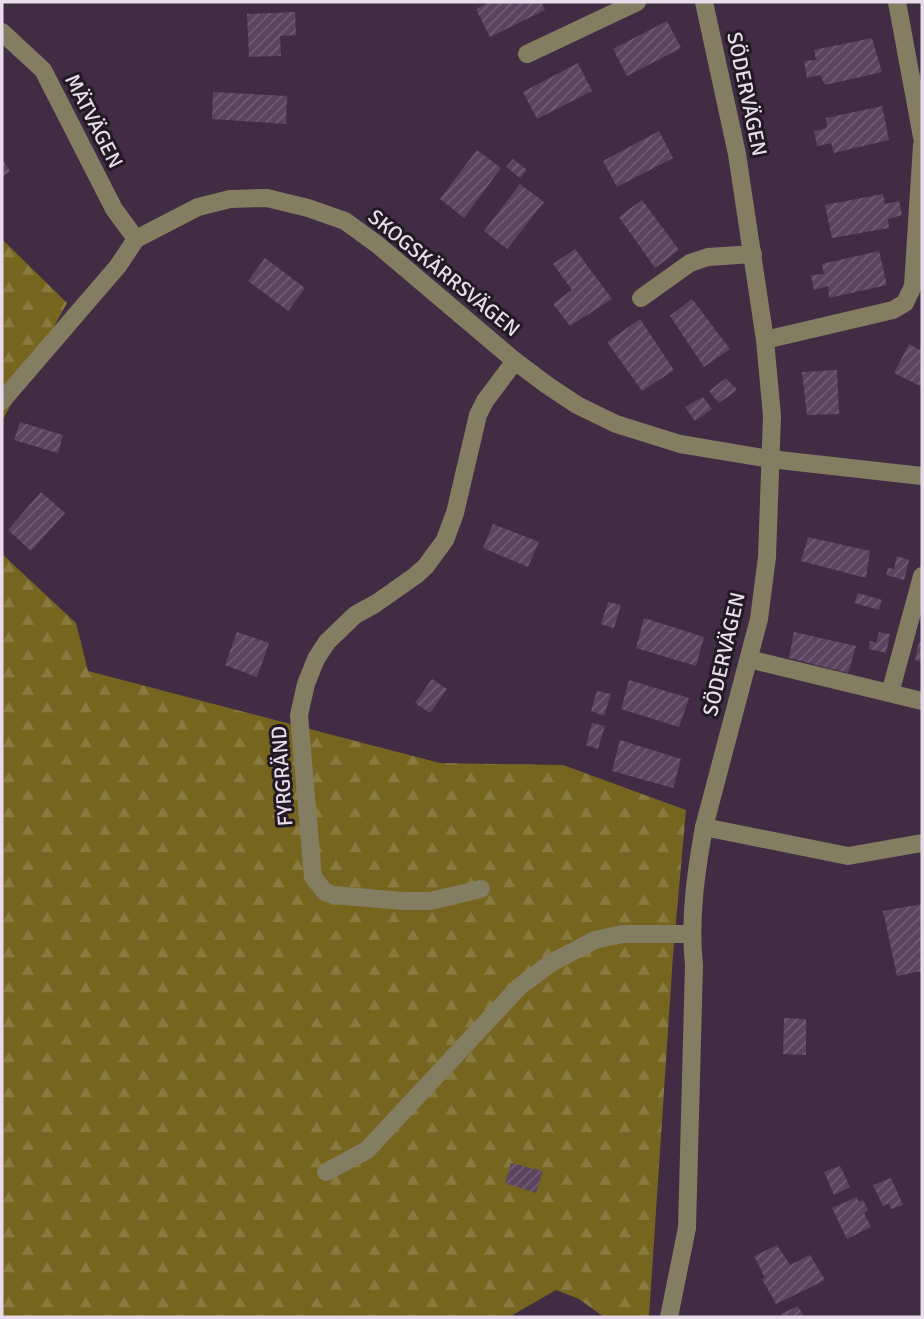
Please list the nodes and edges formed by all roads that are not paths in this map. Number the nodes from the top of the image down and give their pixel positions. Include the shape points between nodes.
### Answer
1 (637, 2) edge
2 (704, 2) edge
3 (897, 2) edge
4 (2, 32) edge
5 (527, 54) dead end
6 (922, 137) edge
7 (922, 145) edge
8 (136, 239) junction
9 (753, 254) junction
10 (641, 298) dead end
11 (765, 340) junction
12 (515, 361) junction
13 (2, 401) edge
14 (770, 459) junction
15 (922, 476) edge
16 (922, 576) edge
17 (749, 659) junction
18 (890, 693) junction
19 (922, 701) edge
20 (704, 827) junction
21 (922, 843) edge
22 (481, 889) dead end
23 (691, 934) junction
24 (326, 1172) dead end
25 (669, 1317) edge

1 - 5 street
2 - 9 street, SÖDERVÄGEN
3 - 6 street
4 - 8 street, MÄTVÄGEN via 43,70 114,209
7 - 11 street via 913,286 905,303 893,310
8 - 12 street, SKOGSKÄRRSVÄGEN via 198,207 230,199 267,198 308,208 345,221 378,245
8 - 13 street, SKOGSKÄRRSVÄGEN
9 - 10 street via 690,263
9 - 11 street, SÖDERVÄGEN
11 - 14 street, SÖDERVÄGEN via 772,415
12 - 14 street, SKOGSKÄRRSVÄGEN via 577,405 616,424 680,444
12 - 22 street, FYRGRÄND via 478,415 445,540 415,576 355,615 327,642 306,684 299,715 313,877 325,891 430,901
14 - 15 street, SKOGSKÄRRSVÄGEN
14 - 17 street, SÖDERVÄGEN via 767,557
16 - 18 street
17 - 18 street
17 - 20 street, SÖDERVÄGEN
18 - 19 street
20 - 21 street via 848,856
20 - 23 street, SÖDERVÄGEN
23 - 24 street via 622,934 595,940 551,963 519,987 367,1150
23 - 25 street, SÖDERVÄGEN via 687,1228

